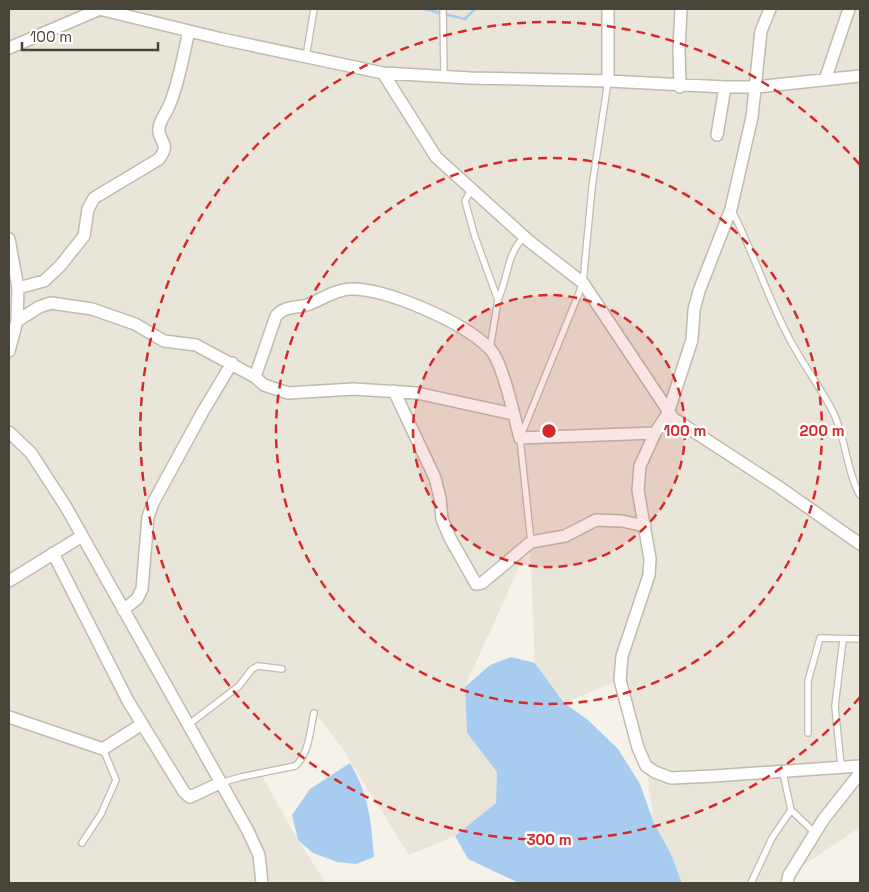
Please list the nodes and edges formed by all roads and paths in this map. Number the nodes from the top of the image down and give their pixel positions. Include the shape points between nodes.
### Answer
1 (100, 9) edge
2 (314, 9) edge
3 (443, 9) edge
4 (608, 9) edge
5 (681, 9) edge
6 (770, 9) edge
7 (849, 9) edge
8 (189, 31) junction
9 (9, 50) edge
10 (306, 57) junction
11 (383, 73) junction
12 (860, 76) edge
13 (444, 77) junction
14 (825, 80) junction
15 (608, 81) junction
16 (680, 87) junction
17 (725, 87) junction
18 (756, 87) junction
19 (718, 135) dead end
20 (472, 187) junction
21 (731, 209) junction
22 (524, 236) junction
23 (9, 239) edge
24 (583, 283) junction
25 (18, 288) junction
26 (498, 300) junction
27 (17, 321) junction
28 (490, 348) junction
29 (9, 351) edge
30 (232, 363) junction
31 (255, 377) junction
32 (394, 391) junction
33 (668, 413) junction
34 (512, 414) junction
35 (9, 432) edge
36 (655, 433) junction
37 (520, 438) junction
38 (860, 495) edge
39 (645, 526) junction
40 (82, 536) junction
41 (531, 542) junction
42 (860, 544) edge
43 (53, 553) junction
44 (9, 581) edge
45 (123, 610) junction
46 (860, 639) edge
47 (843, 640) junction
48 (282, 669) dead end
49 (314, 713) dead end
50 (9, 717) edge
51 (142, 724) junction
52 (188, 724) junction
53 (808, 733) dead end
54 (102, 749) junction
55 (841, 766) junction
56 (860, 766) edge
57 (783, 773) junction
58 (860, 773) edge
59 (220, 783) junction
60 (791, 810) junction
61 (815, 833) junction
62 (82, 842) dead end
63 (262, 883) edge
64 (751, 883) edge
65 (787, 883) edge

1 - 8 street
1 - 9 street
2 - 10 lane
3 - 13 lane
4 - 15 street
5 - 16 street
6 - 18 street via 761,31
7 - 14 street
8 - 10 street
8 - 25 street via 169,106 159,125 165,145 160,159 94,198 88,209 84,236 60,266 44,281
10 - 11 street
11 - 13 street
11 - 20 street via 430,149
12 - 14 street
13 - 15 street
14 - 18 street
15 - 16 street
15 - 24 lane via 592,187
16 - 17 street
17 - 18 street
17 - 19 street
18 - 21 street
20 - 22 street
20 - 26 lane via 465,200
21 - 33 street via 699,291 692,340
21 - 38 lane via 748,241 787,335 833,412
22 - 24 street
22 - 26 lane via 512,251 506,283
23 - 25 street
24 - 33 street
24 - 37 lane
25 - 27 street
26 - 28 lane
27 - 29 street
27 - 30 street via 51,303 92,309 135,324 164,341 196,345
28 - 31 street via 457,326 402,299 349,289 279,312
28 - 34 street via 502,374
30 - 31 street
30 - 45 street via 153,503 148,517 142,589 137,599
31 - 32 street via 264,385 288,393 354,389
32 - 34 street
32 - 41 street via 435,478 442,519 450,538 476,584 482,583
33 - 36 street
33 - 42 street
34 - 37 street
35 - 40 street via 31,453
36 - 37 street
36 - 39 street via 640,466 638,490
37 - 41 lane
39 - 41 street via 596,520 565,536
39 - 57 street via 650,575 622,656 620,680 646,766 671,778
40 - 43 street
40 - 45 street
43 - 44 street
43 - 51 street
45 - 52 street
46 - 47 lane
47 - 53 lane via 822,638 819,641 808,681
47 - 55 lane via 835,713
48 - 52 lane via 258,666 252,669 239,686
49 - 59 lane via 306,750 295,766
50 - 54 street
51 - 54 street
51 - 59 street via 186,795 190,797
52 - 59 street
54 - 62 lane via 116,780 101,814
55 - 56 street
55 - 57 street
57 - 60 lane
58 - 61 street
59 - 63 street via 259,855
60 - 61 lane
60 - 64 lane via 772,838
61 - 65 street

